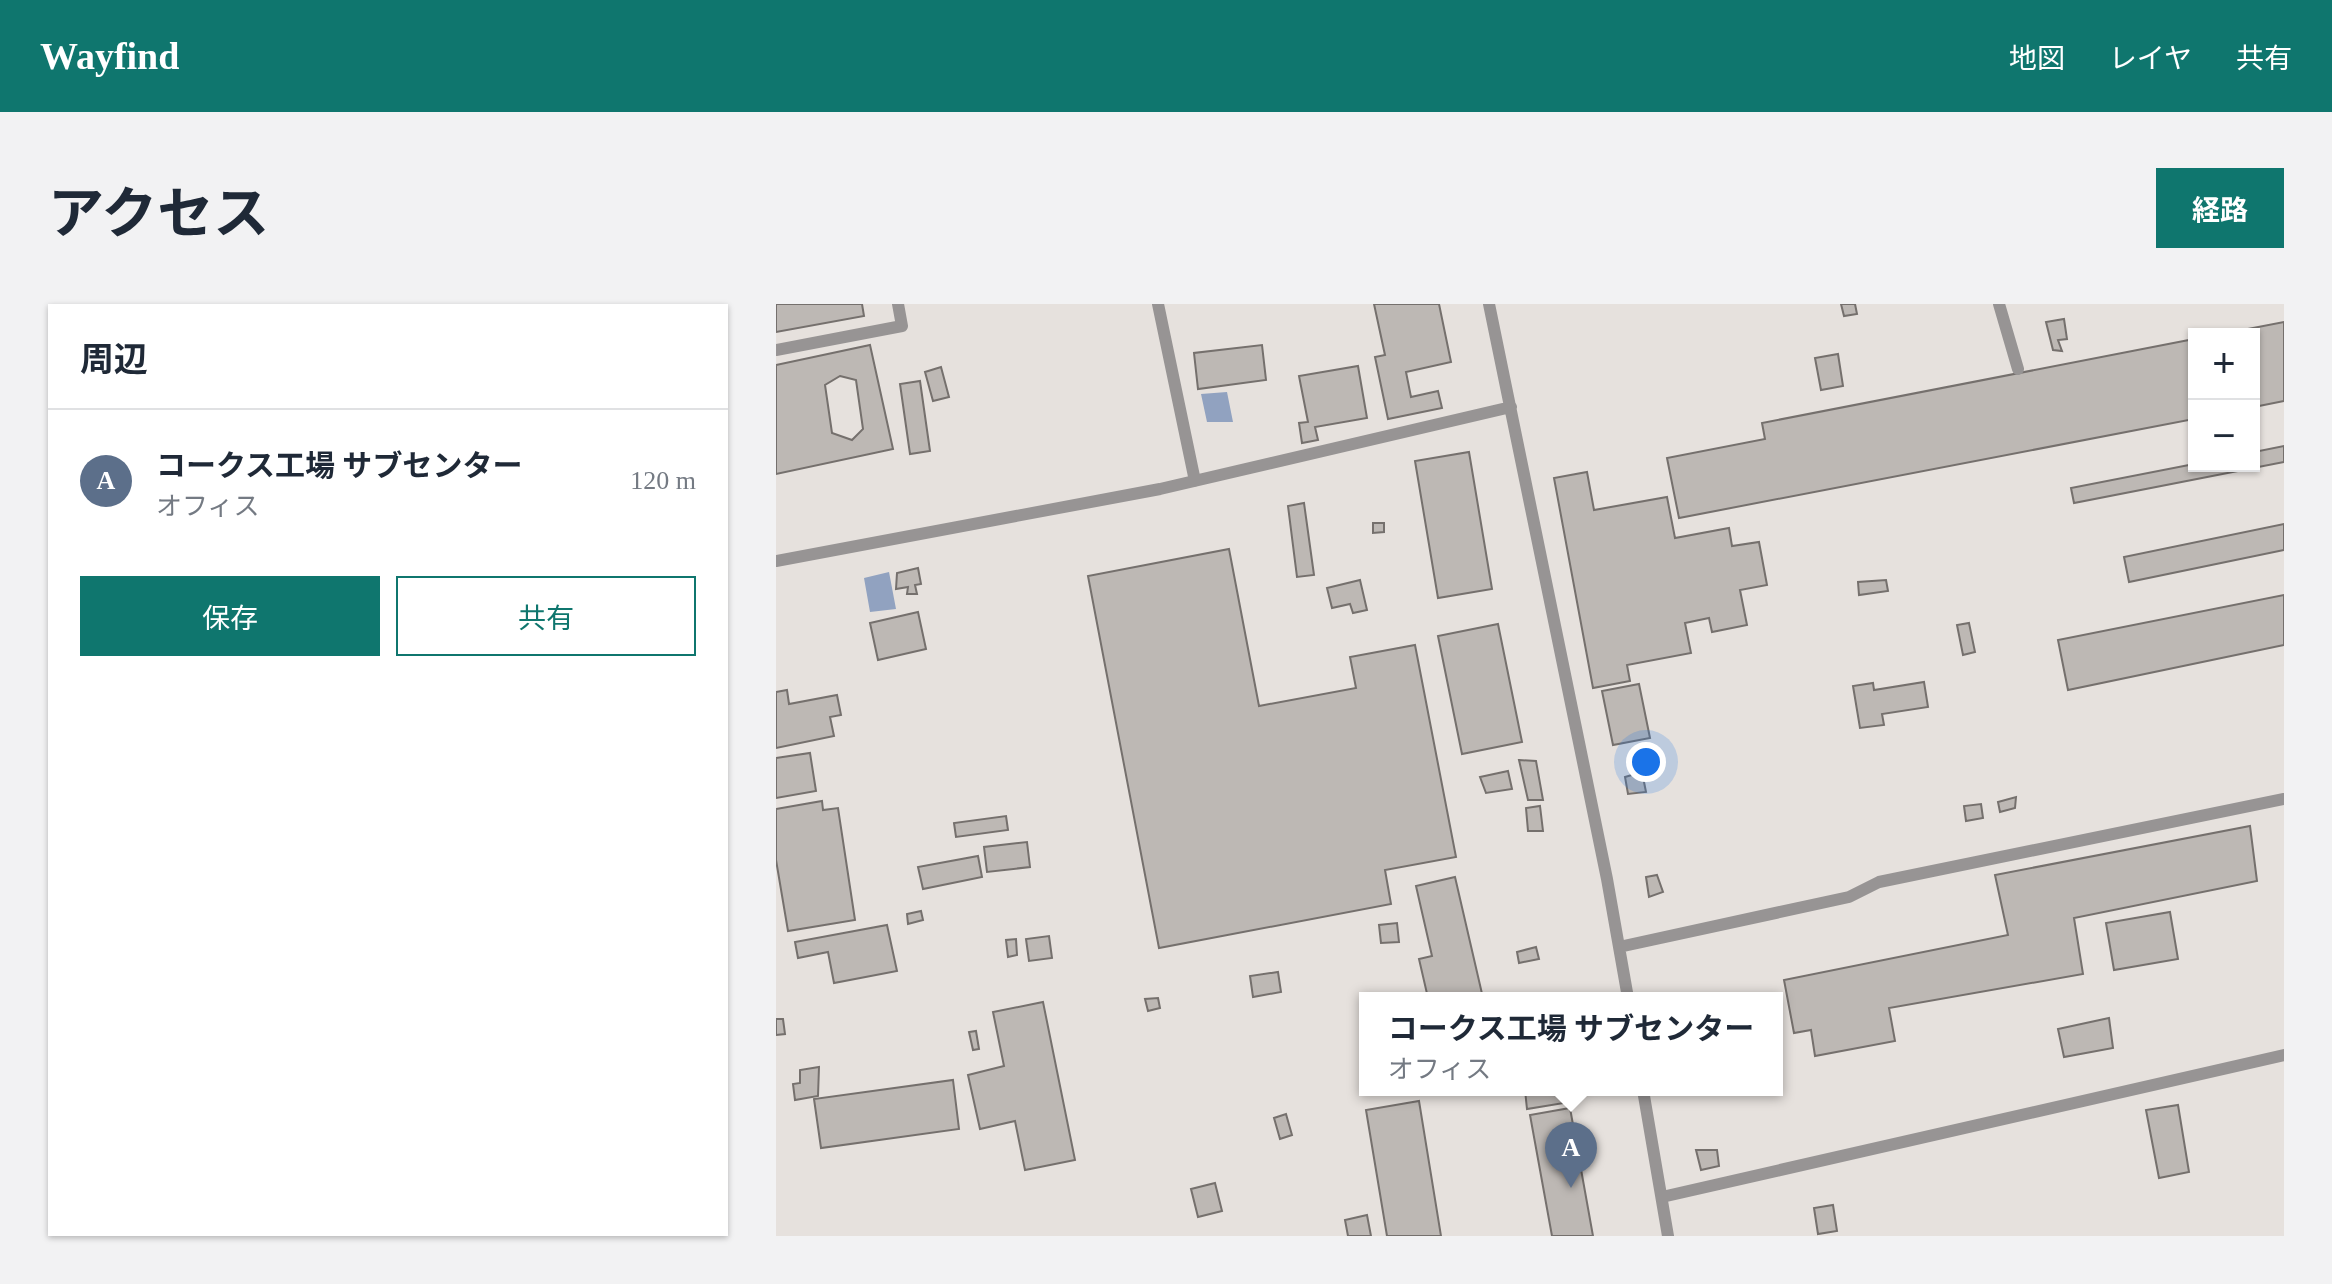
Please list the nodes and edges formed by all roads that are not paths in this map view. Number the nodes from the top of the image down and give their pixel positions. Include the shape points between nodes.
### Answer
1 (898, 304) edge
2 (1158, 304) edge
3 (1489, 304) edge
4 (1999, 304) edge
5 (776, 350) edge
6 (2018, 369) dead end
7 (1511, 407) junction
8 (1195, 481) junction
9 (776, 561) edge
10 (2284, 799) edge
11 (1619, 947) junction
12 (1627, 992) edge
13 (2284, 1055) edge
14 (1644, 1096) edge
15 (1662, 1197) junction
16 (1668, 1236) edge

1 - 5 lane via 902,326
2 - 8 lane
3 - 7 lane
4 - 6 lane
7 - 8 lane
7 - 11 lane
8 - 9 lane
10 - 11 lane via 1879,882 1849,897
11 - 12 lane
13 - 15 lane
14 - 15 lane
15 - 16 lane

